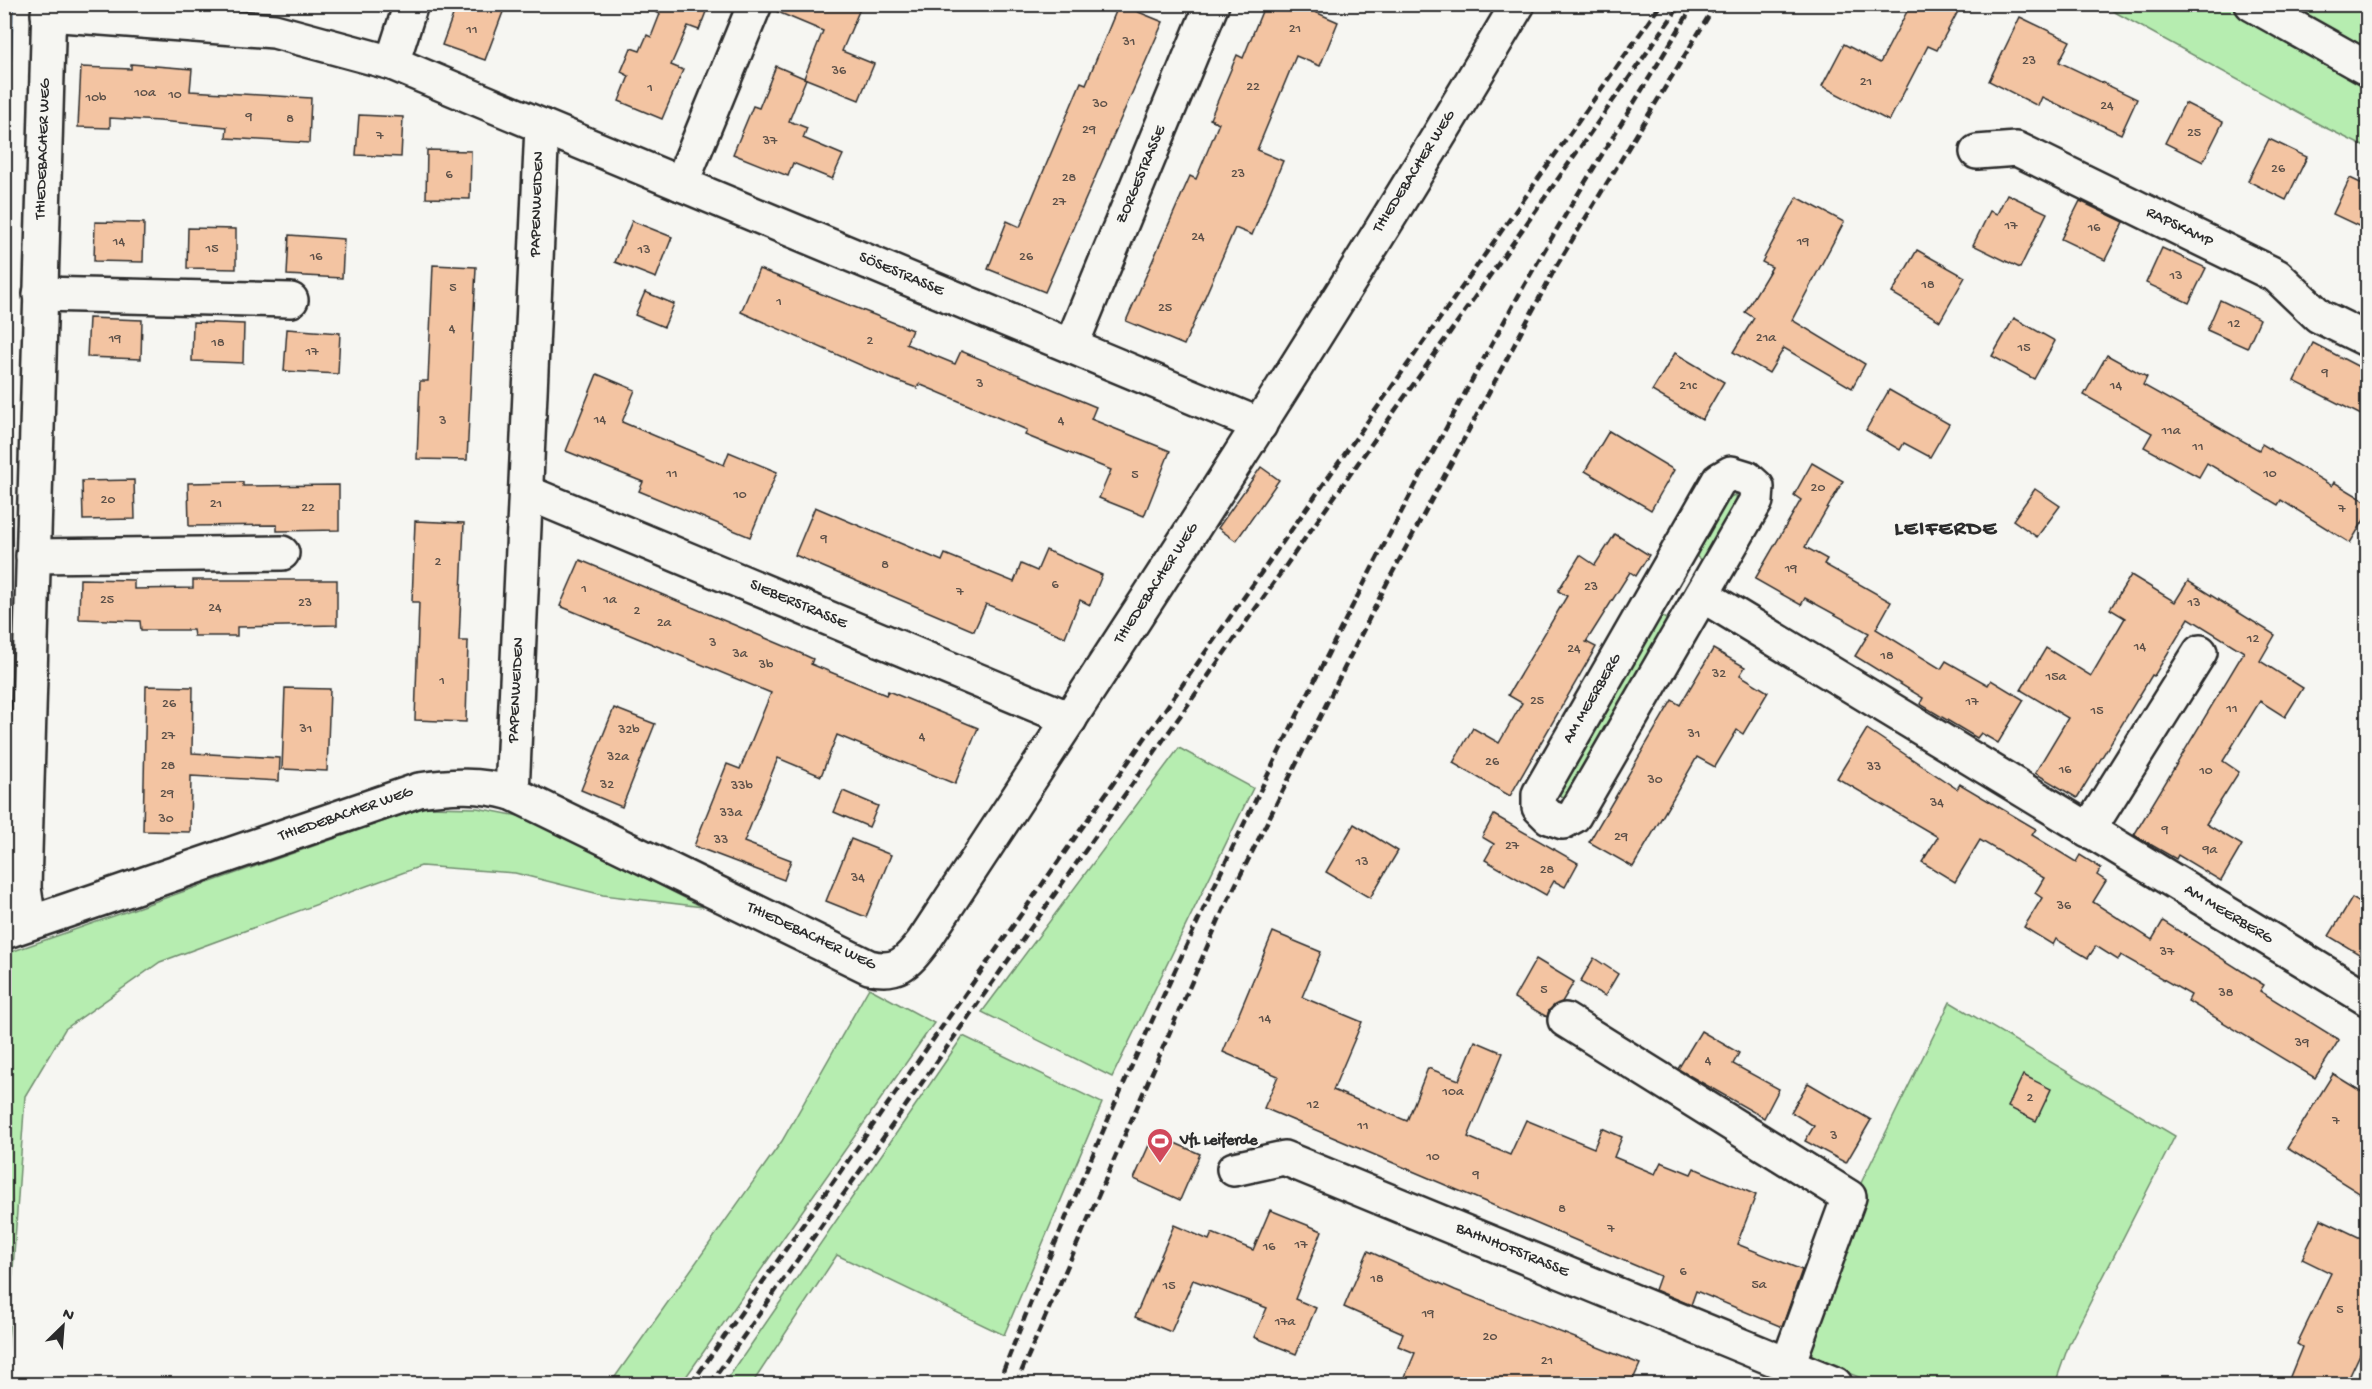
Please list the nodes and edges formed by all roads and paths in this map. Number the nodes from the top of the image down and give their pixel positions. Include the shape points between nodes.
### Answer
1 (411, 4) edge
2 (755, 4) edge
3 (1212, 4) edge
4 (1518, 4) edge
5 (2253, 4) edge
6 (49, 9) edge
7 (392, 63) junction
8 (2367, 69) edge
9 (542, 126) junction
10 (1977, 153) dead end
11 (681, 184) junction
12 (40, 294) junction
13 (291, 300) dead end
14 (2367, 340) edge
15 (1071, 346) junction
16 (1260, 425) junction
17 (526, 492) junction
18 (282, 553) dead end
19 (33, 556) junction
20 (1702, 595) junction
21 (2200, 652) dead end
22 (1070, 719) junction
23 (512, 793) junction
24 (2088, 831) junction
25 (17, 927) edge
26 (2367, 999) edge
27 (1565, 1020) dead end
28 (1234, 1169) dead end
29 (1788, 1364) junction
30 (1836, 1384) edge

1 - 7 street
2 - 11 street
3 - 15 street, ZORGESTRASSE
4 - 16 street, THIEDEBACHER WEG
5 - 8 street
6 - 7 street via 274,31
6 - 12 street, THIEDEBACHER WEG
7 - 9 street
9 - 11 street, SÖSESTRASSE
9 - 17 street, PAPENWEIDEN
10 - 14 street, RAPSKAMP via 2017,148 2277,276 2319,316
11 - 15 street, SÖSESTRASSE
12 - 13 street
12 - 19 street, THIEDEBACHER WEG
15 - 16 street, SÖSESTRASSE
16 - 22 street, THIEDEBACHER WEG
17 - 22 street, SIEBERSTRASSE
17 - 23 street, PAPENWEIDEN
18 - 19 street
19 - 25 street, THIEDEBACHER WEG via 24,888
20 - 20 street, AM MEERBERG via 1574,816 1563,822 1549,817 1539,807 1539,794 1719,480 1731,473 1747,478 1757,487 1756,501
20 - 24 street, AM MEERBERG
21 - 24 street
22 - 23 street, THIEDEBACHER WEG via 923,942 906,962 889,970 849,958
23 - 25 street, THIEDEBACHER WEG via 485,786 454,785 419,790
24 - 26 street, AM MEERBERG
27 - 29 street via 1849,1197
28 - 29 street, BAHNHOFSTRASSE via 1284,1158
29 - 30 street, BAHNHOFSTRASSE

